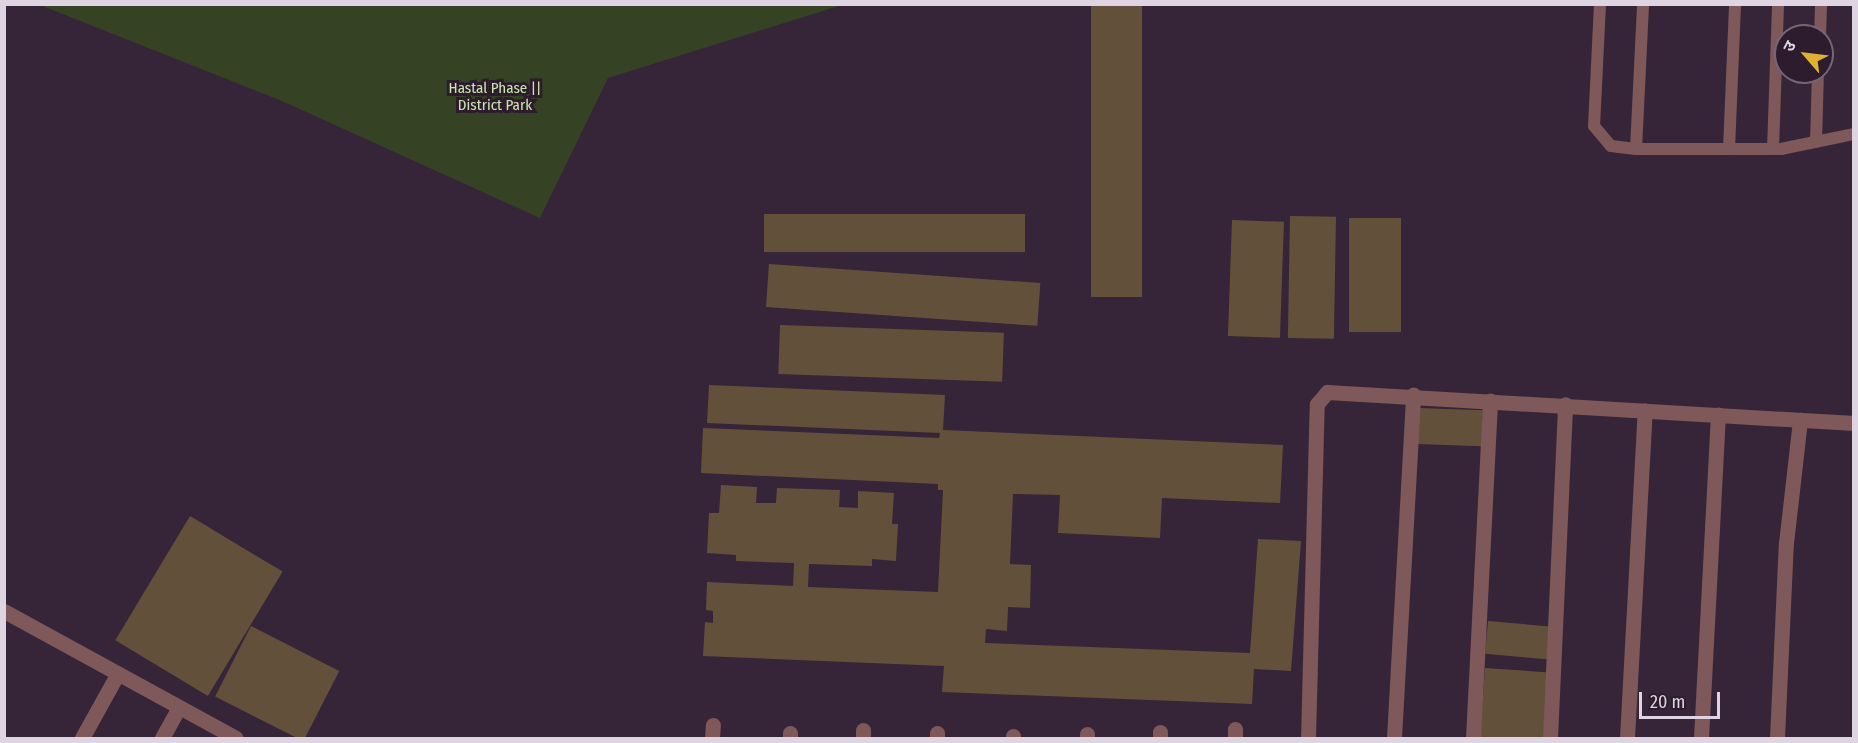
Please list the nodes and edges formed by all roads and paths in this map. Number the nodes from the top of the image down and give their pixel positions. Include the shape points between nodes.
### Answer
1 (1600, 4) edge
2 (1643, 4) edge
3 (1735, 4) edge
4 (1778, 4) edge
5 (1821, 4) edge
6 (1820, 24) edge
7 (1818, 84) edge
8 (1854, 134) edge
9 (1816, 142) junction
10 (1636, 149) junction
11 (1729, 149) junction
12 (1773, 149) junction
13 (1413, 395) junction
14 (1490, 400) junction
15 (1565, 404) junction
16 (1645, 410) junction
17 (1718, 414) junction
18 (1800, 420) junction
19 (1854, 423) edge
20 (4, 610) edge
21 (118, 673) junction
22 (179, 707) junction
23 (82, 738) edge
24 (162, 738) edge
25 (236, 738) edge
26 (1308, 738) edge
27 (1394, 738) edge
28 (1473, 738) edge
29 (1550, 738) edge
30 (1627, 738) edge
31 (1701, 738) edge
32 (1777, 738) edge

1 - 10 lane via 1594,126 1611,146
2 - 10 lane
3 - 11 lane
4 - 12 lane
5 - 6 lane
7 - 9 lane
8 - 9 lane
9 - 12 lane
10 - 11 lane
11 - 12 lane
13 - 14 street
13 - 26 street via 1335,390 1319,397
13 - 27 street
14 - 15 street
14 - 28 street
15 - 16 street
15 - 29 street
16 - 17 street
16 - 30 street
17 - 18 street
17 - 31 street
18 - 19 street
18 - 32 street via 1786,543
20 - 21 street
21 - 22 street
21 - 23 street
22 - 24 street
22 - 25 street

